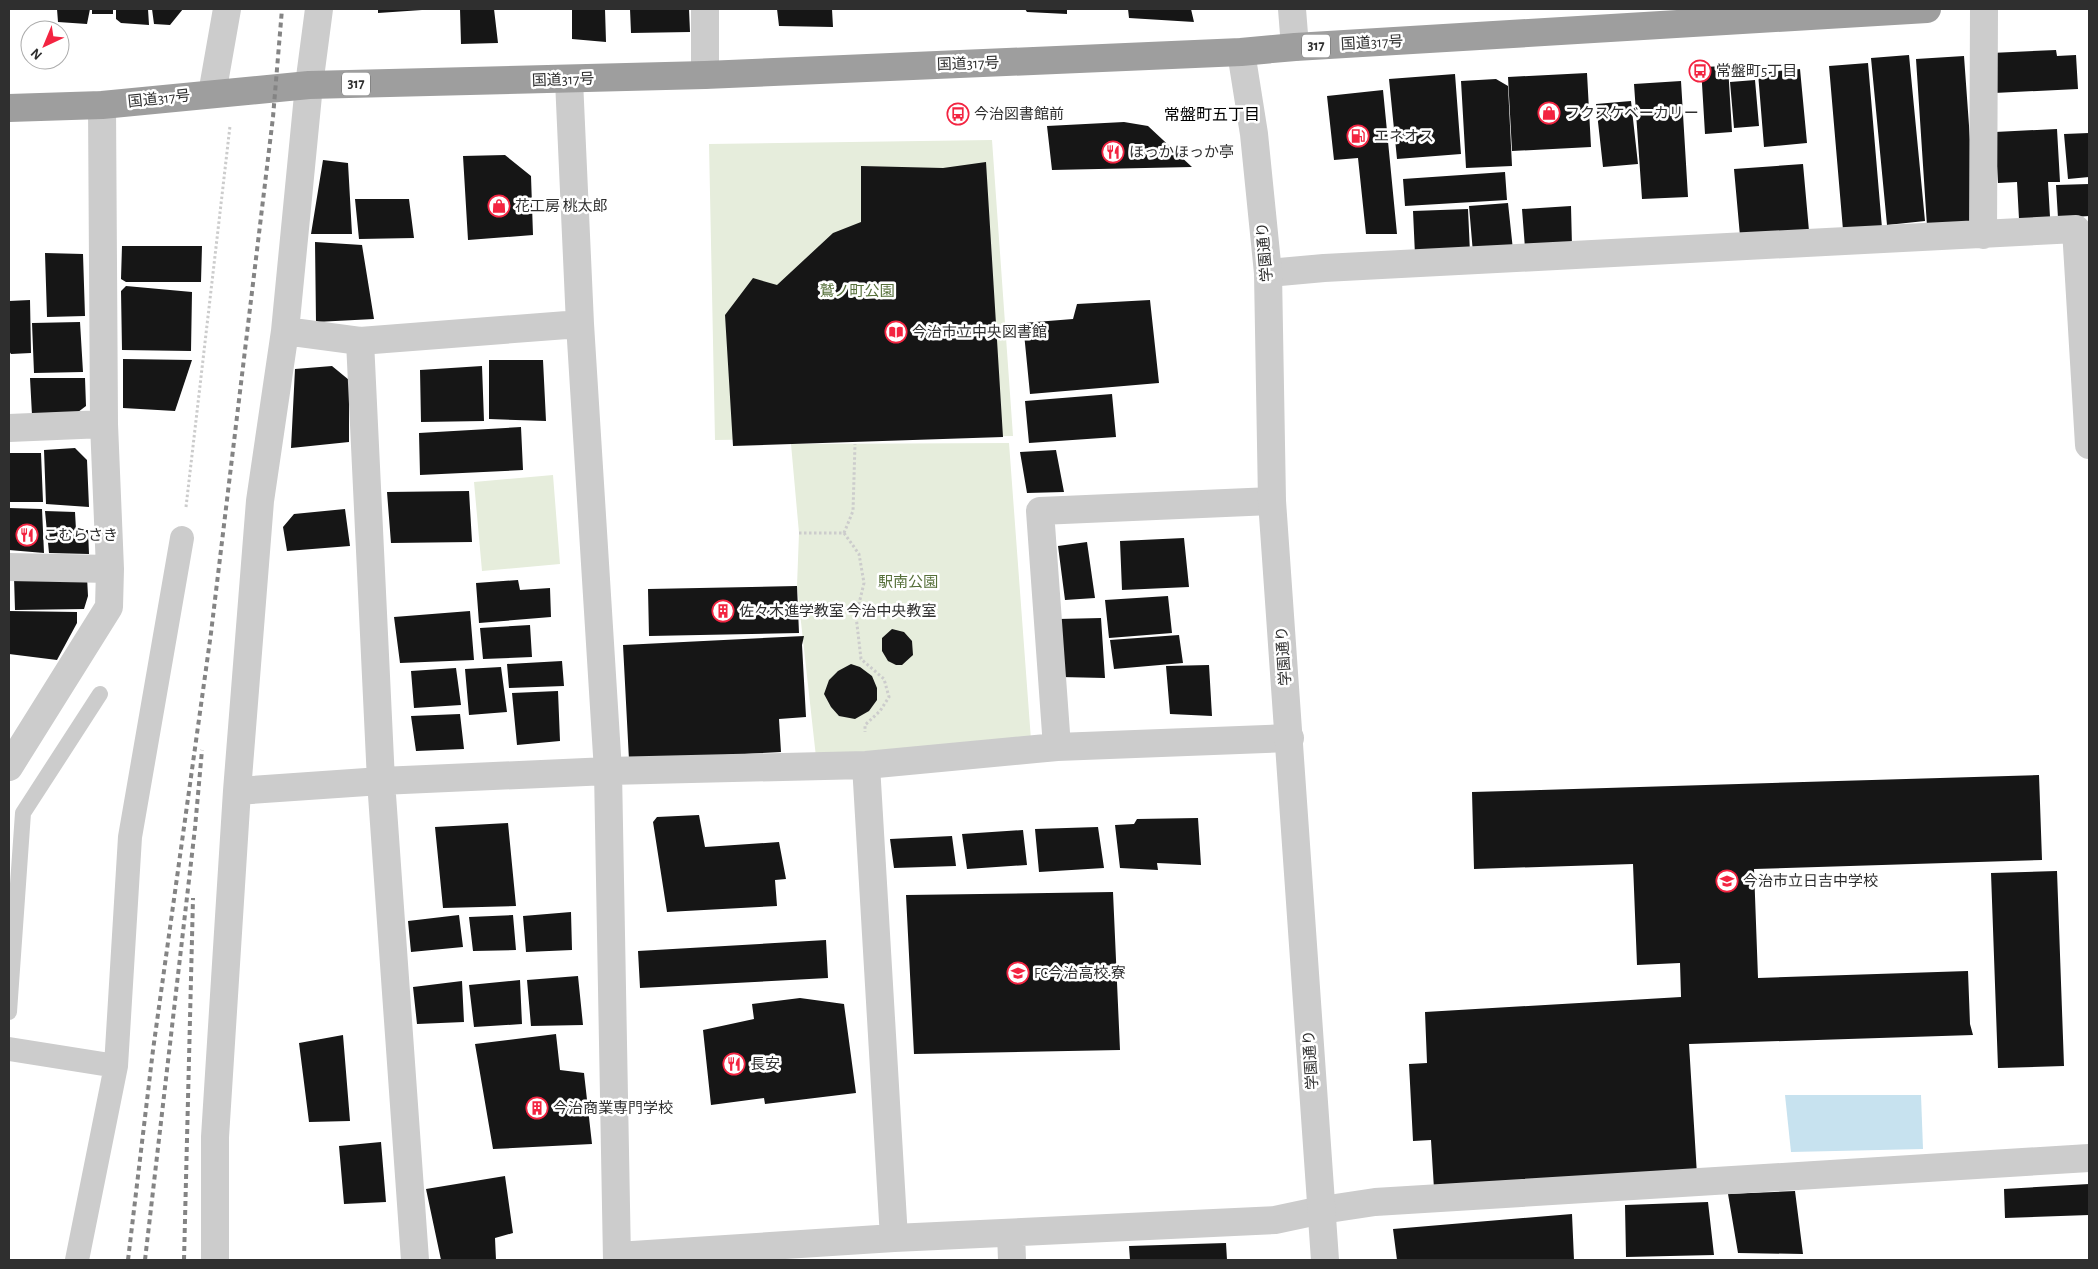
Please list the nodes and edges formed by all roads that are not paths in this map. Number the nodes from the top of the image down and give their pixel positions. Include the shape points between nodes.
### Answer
1 (227, 9) edge
2 (319, 9) edge
3 (705, 9) edge
4 (1292, 9) edge
5 (1927, 9) edge
6 (1984, 9) edge
7 (1294, 47) junction
8 (1241, 52) junction
9 (705, 75) junction
10 (569, 80) junction
11 (309, 85) junction
12 (223, 93) junction
13 (102, 105) junction
14 (9, 108) edge
15 (1984, 235) junction
16 (1268, 273) junction
17 (580, 324) junction
18 (285, 331) junction
19 (2086, 334) edge
20 (360, 341) junction
21 (104, 424) junction
22 (9, 428) edge
23 (2089, 445) edge
24 (1272, 501) junction
25 (182, 538) road end
26 (9, 567) edge
27 (110, 569) junction
28 (100, 694) dead end
29 (1290, 738) junction
30 (1057, 747) junction
31 (866, 765) junction
32 (9, 767) edge
33 (608, 771) junction
34 (381, 781) junction
35 (237, 790) junction
36 (9, 1012) edge
37 (9, 1049) edge
38 (116, 1066) junction
39 (2089, 1158) edge
40 (1322, 1210) junction
41 (1011, 1233) junction
42 (894, 1238) junction
43 (617, 1258) edge
44 (77, 1260) edge
45 (215, 1260) edge
46 (415, 1260) edge
47 (1012, 1260) edge
48 (1325, 1260) edge

1 - 12 street
2 - 11 street
3 - 9 street
4 - 7 street
5 - 7 highway, 国道317号 / 317
6 - 15 street
7 - 8 highway, 国道317号 / 317
8 - 9 highway, 国道317号 / 317
8 - 16 street, 学園通り via 1254,134
9 - 10 highway, 国道317号 / 317
10 - 11 highway, 国道317号 / 317
10 - 17 street
11 - 12 highway, 国道317号 / 317
11 - 18 street
12 - 13 highway, 国道317号 / 317
13 - 14 highway, 国道317号 / 317
13 - 21 street
15 - 16 street
15 - 19 street via 2076,229
16 - 24 street, 学園通り
17 - 20 street
17 - 33 street
18 - 20 street
18 - 35 street via 260,501
19 - 23 street
20 - 34 street
21 - 22 street
21 - 27 street
24 - 29 street, 学園通り
24 - 30 street via 1040,511
25 - 38 street via 130,837
26 - 27 street
27 - 32 street via 109,607
28 - 36 lane via 23,813
29 - 30 street
29 - 40 street, 学園通り
30 - 31 street
31 - 33 street
31 - 42 street
33 - 34 street
33 - 43 street
34 - 35 street
34 - 46 street
35 - 45 street via 215,1137
37 - 38 street
38 - 44 street
39 - 40 street via 1374,1202
40 - 41 street via 1275,1220
40 - 48 street, 学園通り
41 - 42 street
41 - 47 street
42 - 43 street

